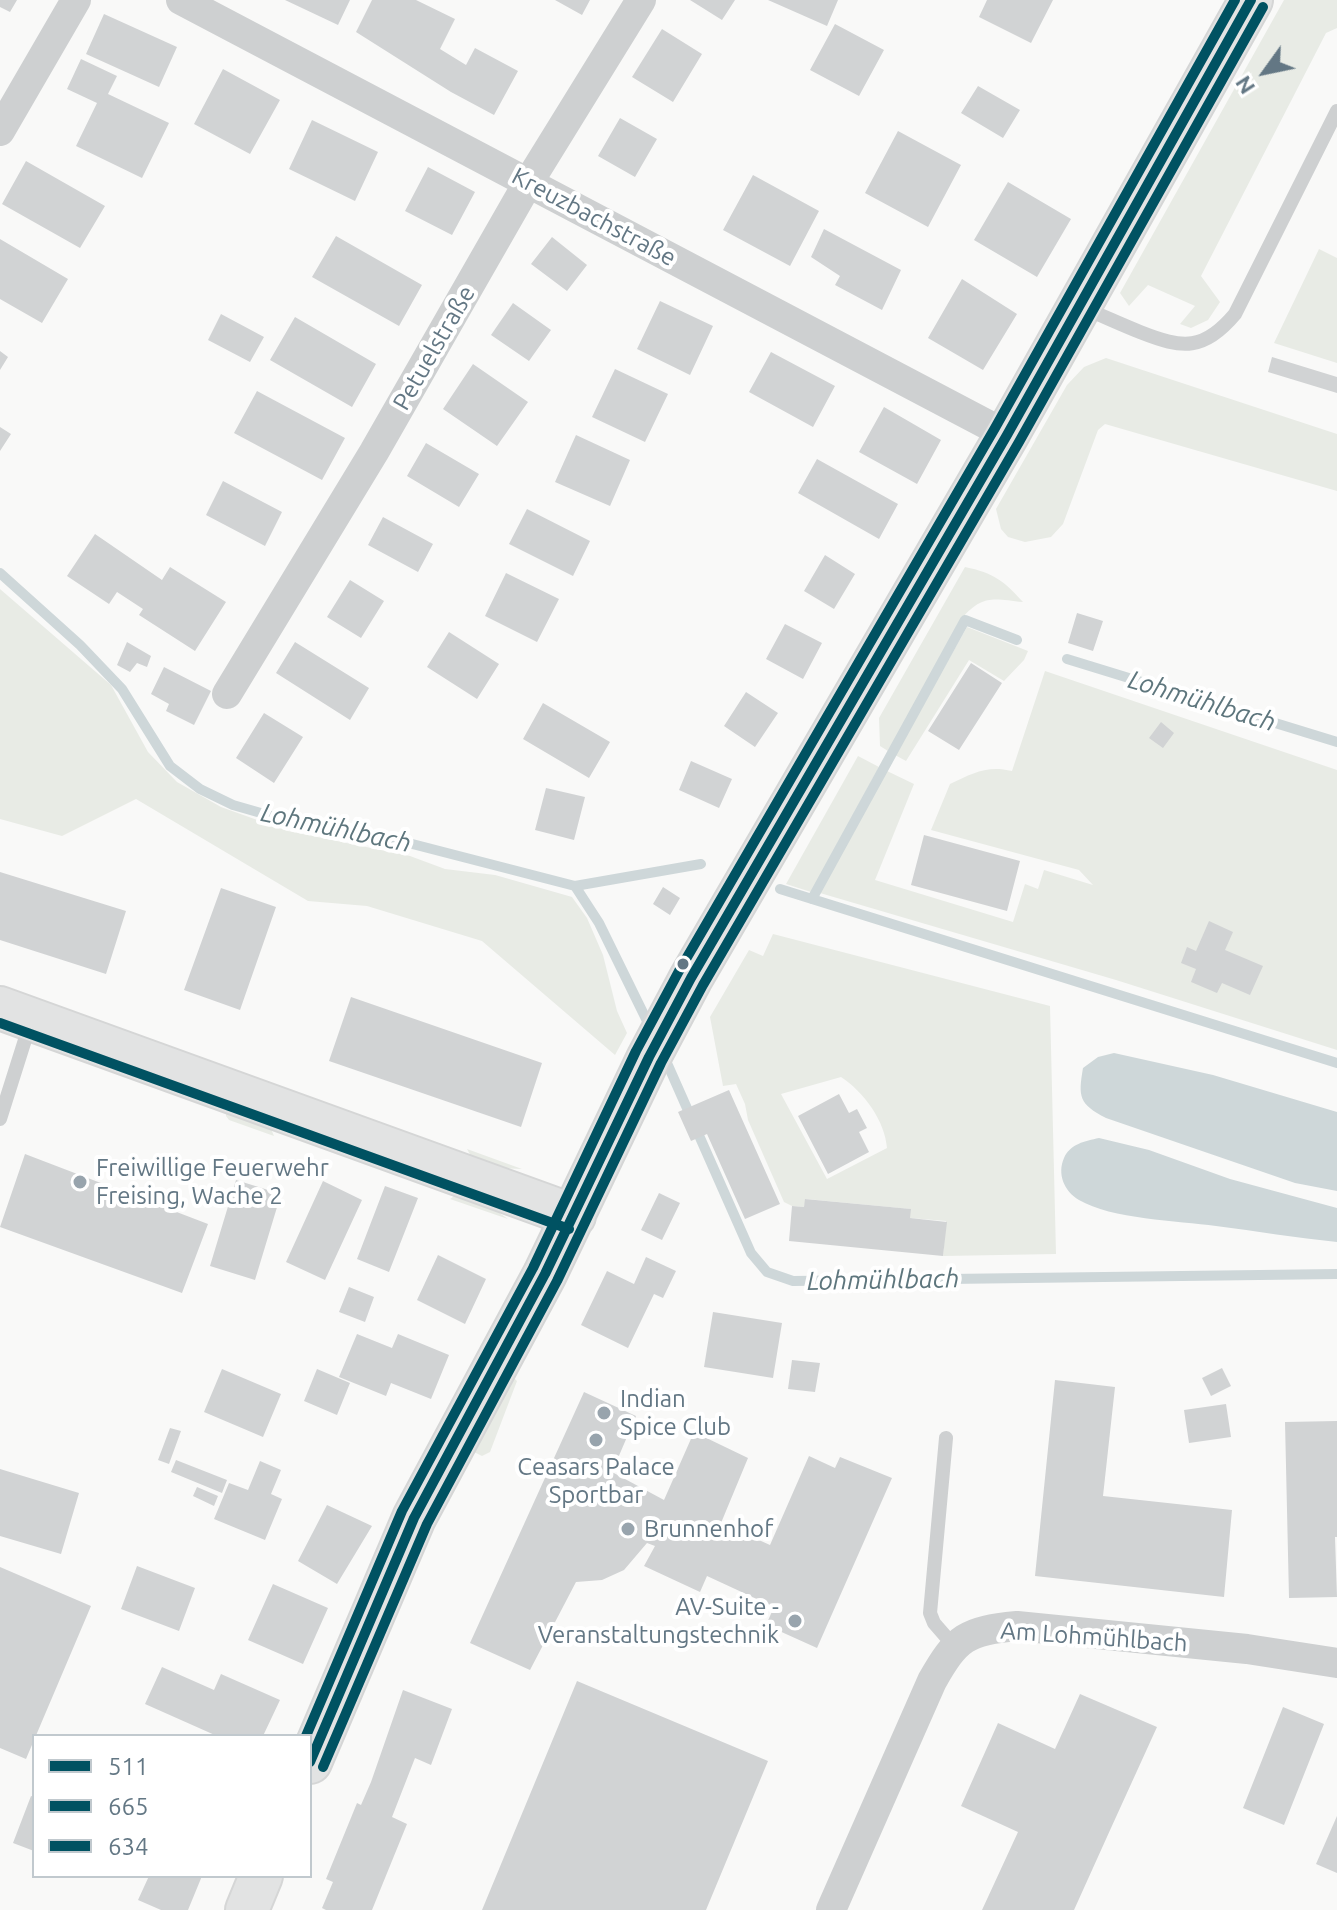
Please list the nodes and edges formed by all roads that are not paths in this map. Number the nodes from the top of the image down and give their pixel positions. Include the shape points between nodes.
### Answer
1 (76, 0) edge
2 (181, 0) edge
3 (641, 0) edge
4 (1251, 0) edge
5 (1337, 111) edge
6 (0, 131) edge
7 (528, 183) junction
8 (1079, 307) junction
9 (1007, 435) junction
10 (227, 694) dead end
11 (16, 1014) edge
12 (0, 1119) edge
13 (574, 1216) junction
14 (946, 1438) dead end
15 (954, 1646) junction
16 (1337, 1663) edge
17 (312, 1757) edge
18 (260, 1878) edge
19 (247, 1910) edge
20 (831, 1910) edge

1 - 6 street
2 - 7 street, Kreuzbachstraße
3 - 7 street, Petuelstraße
4 - 8 street
5 - 8 lane via 1235,314 1216,334 1193,344 1168,343
7 - 9 street, Kreuzbachstraße
7 - 10 street, Petuelstraße via 379,444
8 - 9 street
9 - 13 street via 674,1011
11 - 12 lane
11 - 13 street
13 - 17 street via 414,1518
14 - 15 lane via 930,1613
15 - 16 street, Am Lohmühlbach via 987,1629 1017,1626
15 - 20 street via 932,1681
18 - 19 street

